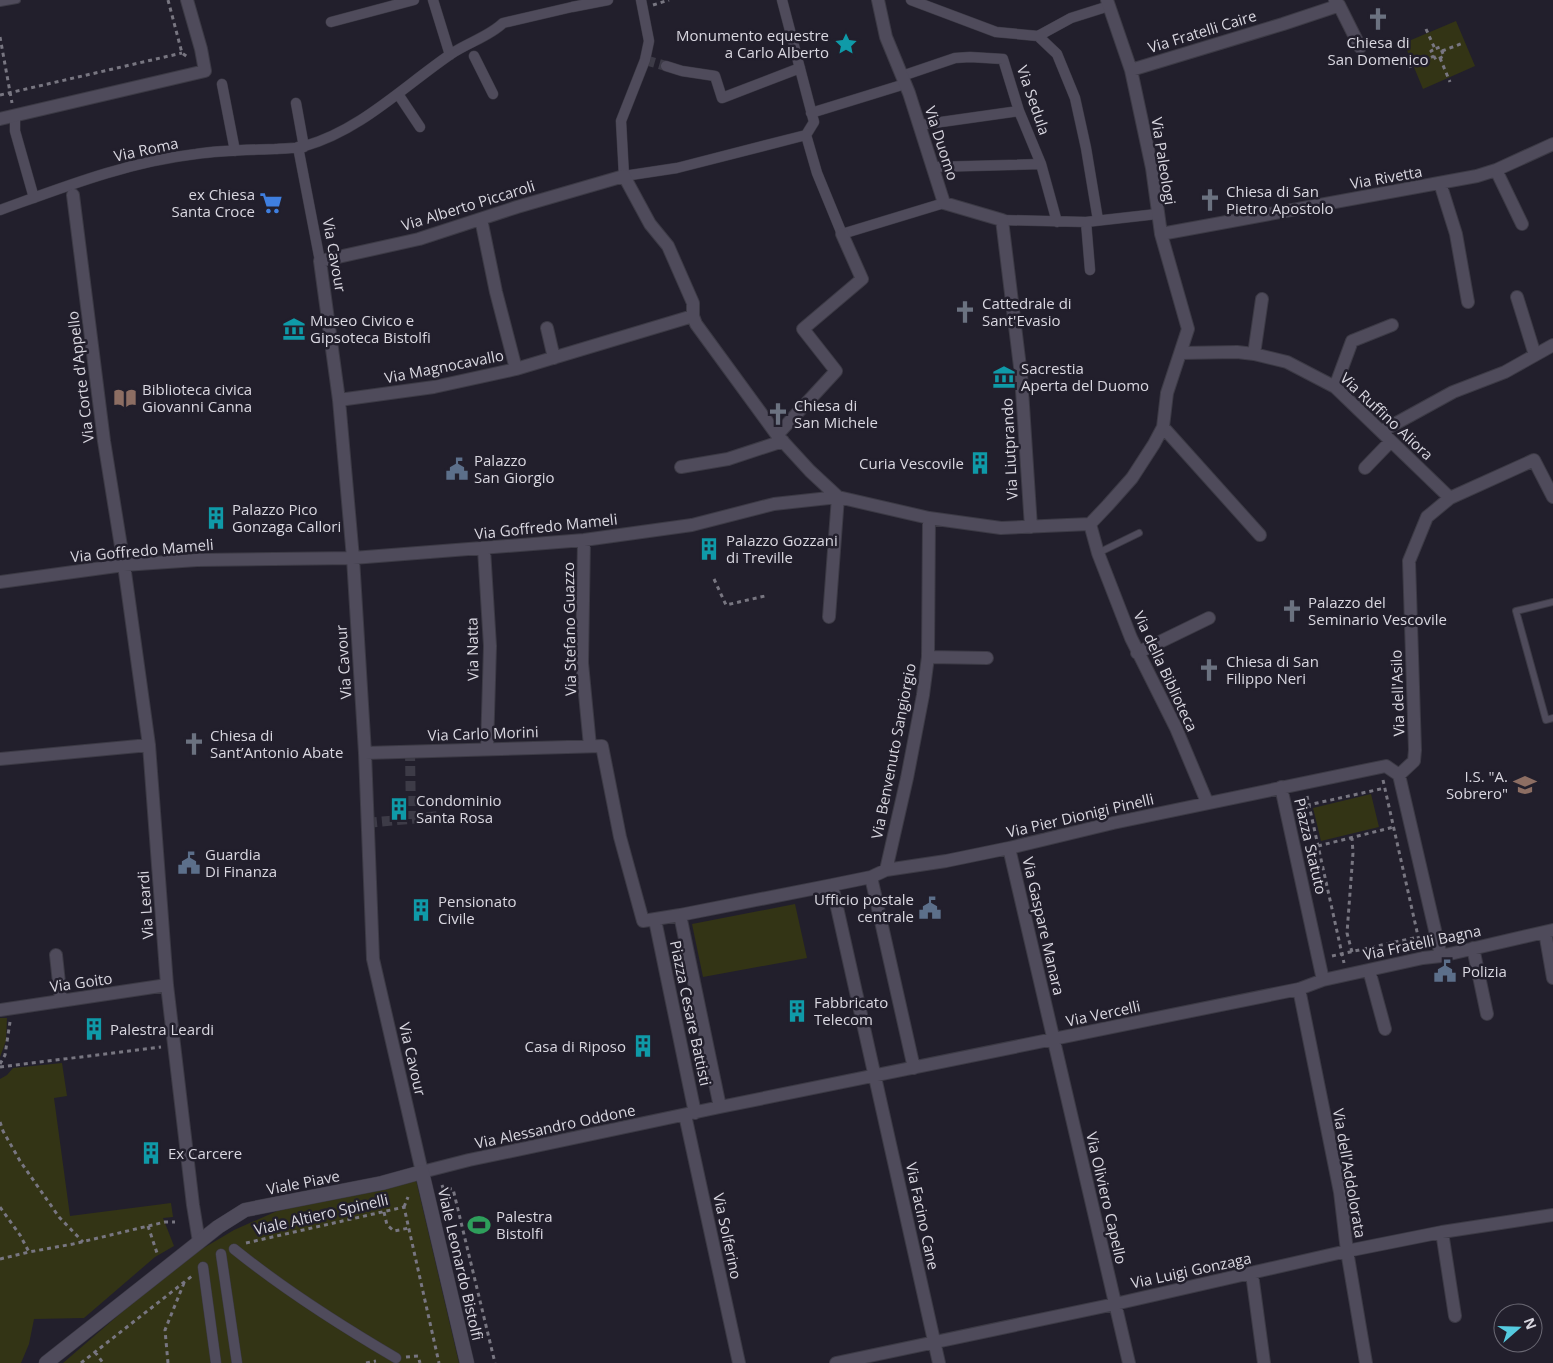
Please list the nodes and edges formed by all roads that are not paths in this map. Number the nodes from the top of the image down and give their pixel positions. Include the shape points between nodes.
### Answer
1 (16, 0) edge
2 (187, 0) edge
3 (414, 0) edge
4 (433, 0) edge
5 (608, 0) edge
6 (782, 0) edge
7 (878, 0) edge
8 (911, 0) edge
9 (0, 3) edge
10 (644, 3) edge
11 (1108, 3) edge
12 (1336, 3) edge
13 (331, 22) dead end
14 (1038, 36) junction
15 (1360, 47) dead end
16 (471, 49) junction
17 (450, 55) junction
18 (666, 66) tunnel mouth
19 (800, 68) junction
20 (1131, 70) junction
21 (222, 84) dead end
22 (905, 84) junction
23 (398, 94) junction
24 (493, 94) dead end
25 (296, 103) dead end
26 (1019, 112) junction
27 (811, 113) junction
28 (15, 116) junction
29 (0, 119) edge
30 (920, 125) junction
31 (420, 126) dead end
32 (806, 135) junction
33 (1553, 144) edge
34 (301, 147) junction
35 (235, 151) junction
36 (1041, 164) junction
37 (932, 167) junction
38 (1496, 170) junction
39 (624, 176) junction
40 (1440, 183) junction
41 (73, 190) junction
42 (34, 198) junction
43 (944, 203) junction
44 (0, 210) edge
45 (1157, 214) junction
46 (481, 219) junction
47 (1002, 220) junction
48 (1098, 220) junction
49 (1057, 222) junction
50 (1086, 222) junction
51 (1522, 224) dead end
52 (842, 234) junction
53 (1161, 234) junction
54 (320, 261) junction
55 (1090, 270) dead end
56 (1516, 297) dead end
57 (1262, 299) dead end
58 (1468, 302) dead end
59 (693, 316) junction
60 (1392, 325) dead end
61 (547, 328) dead end
62 (1553, 345) edge
63 (1181, 353) junction
64 (1254, 354) junction
65 (1535, 354) junction
66 (554, 358) junction
67 (516, 369) junction
68 (1335, 387) junction
69 (339, 400) junction
70 (1163, 426) junction
71 (1382, 431) junction
72 (780, 438) junction
73 (1391, 441) junction
74 (681, 467) dead end
75 (1365, 468) dead end
76 (838, 497) junction
77 (1553, 497) edge
78 (1450, 498) junction
79 (929, 518) junction
80 (1090, 524) junction
81 (1030, 528) junction
82 (1139, 532) dead end
83 (1260, 535) dead end
84 (584, 540) junction
85 (484, 549) junction
86 (1098, 553) junction
87 (353, 558) junction
88 (124, 565) junction
89 (0, 582) edge
90 (1553, 602) edge
91 (829, 617) dead end
92 (1209, 618) dead end
93 (1137, 653) junction
94 (928, 658) junction
95 (987, 658) dead end
96 (1553, 718) edge
97 (149, 745) junction
98 (596, 746) junction
99 (487, 749) junction
100 (365, 753) junction
101 (0, 759) edge
102 (1400, 780) junction
103 (1281, 787) junction
104 (1207, 802) junction
105 (1009, 848) junction
106 (886, 870) junction
107 (871, 876) junction
108 (832, 885) junction
109 (680, 915) junction
110 (655, 920) junction
111 (1549, 931) edge
112 (1473, 948) junction
113 (56, 955) dead end
114 (1441, 956) junction
115 (1369, 970) junction
116 (1553, 978) edge
117 (1323, 980) junction
118 (167, 985) junction
119 (1299, 989) junction
120 (61, 1001) junction
121 (5, 1009) edge
122 (1487, 1014) dead end
123 (1385, 1029) dead end
124 (1053, 1040) junction
125 (914, 1068) junction
126 (876, 1075) junction
127 (720, 1107) junction
128 (690, 1114) junction
129 (422, 1172) junction
130 (1553, 1215) edge
131 (1442, 1232) junction
132 (198, 1242) junction
133 (234, 1249) road end
134 (1347, 1251) junction
135 (221, 1254) dead end
136 (203, 1267) road end
137 (1252, 1274) junction
138 (1115, 1304) junction
139 (1455, 1316) dead end
140 (934, 1343) junction
141 (396, 1358) dead end
142 (46, 1363) edge
143 (216, 1363) edge
144 (237, 1363) edge
145 (467, 1363) edge
146 (739, 1363) edge
147 (836, 1363) edge
148 (939, 1363) edge
149 (1129, 1363) edge
150 (1264, 1363) edge
151 (1366, 1363) edge

1 - 9 lane
2 - 28 street via 205,71
3 - 13 street
4 - 17 street
5 - 16 street, Via Roma via 503,23
6 - 19 street
7 - 22 street, Via Duomo via 886,37
8 - 14 street via 996,32
10 - 39 street via 649,41 645,60 621,121
11 - 14 street
11 - 20 street, Via Paleologi
12 - 15 street
12 - 20 street, Via Fratelli Caire via 1283,24
14 - 48 street via 1058,54 1075,98
16 - 17 street, Via Roma
16 - 24 street
17 - 23 street, Via Roma
18 - 19 street via 715,76 722,98
19 - 27 street
20 - 45 street, Via Paleologi via 1152,168
21 - 35 street
22 - 26 street, Via Sedula via 955,58 1003,59
22 - 27 street
22 - 30 street, Via Duomo
23 - 31 street
23 - 34 street, Via Roma via 345,130
25 - 34 street
26 - 30 street
26 - 36 street, Via Sedula
27 - 32 street via 814,122
28 - 29 street
28 - 42 street via 15,131
30 - 37 street, Via Duomo
32 - 39 street via 677,168
32 - 52 street via 817,173
33 - 38 street, Via Rivetta
34 - 35 street, Via Roma
34 - 54 street, Via Cavour
35 - 41 street, Via Roma via 132,165
36 - 37 street
36 - 49 street, Via Sedula
37 - 43 street, Via Duomo
38 - 40 street, Via Rivetta
38 - 51 street
39 - 46 street, Via Alberto Piccaroli
39 - 59 street via 650,224 668,246 693,303
40 - 53 street, Via Rivetta
40 - 58 street via 1456,234
41 - 42 street, Via Roma
41 - 88 street, Via Corte d'Appello via 104,441
42 - 44 street, Via Roma
43 - 47 street
43 - 52 street
45 - 48 street
45 - 53 street, Via Paleologi
46 - 54 street, Via Alberto Piccaroli via 419,239
46 - 67 street
47 - 49 street
47 - 81 street, Via Liutprando via 1021,375
48 - 50 street
49 - 50 street
50 - 55 street
52 - 72 street via 862,279 803,329 836,371
53 - 63 street, Via Paleologi via 1188,328
54 - 69 street, Via Cavour
56 - 65 street
57 - 64 street
59 - 66 street, Via Magnocavallo
59 - 72 street
60 - 68 street via 1352,341
61 - 66 street
62 - 65 street
63 - 64 street, Via Ruffino Aliora
63 - 70 street via 1168,393
64 - 68 street, Via Ruffino Aliora via 1287,362
65 - 71 street via 1505,372 1453,392
66 - 67 street, Via Magnocavallo
67 - 69 street, Via Magnocavallo via 434,387
68 - 71 street, Via Ruffino Aliora
69 - 87 street, Via Cavour
70 - 80 street via 1132,478
70 - 83 street
71 - 73 street, Via Ruffino Aliora
72 - 74 street via 728,459
72 - 76 street
73 - 75 street
73 - 78 street, Via Ruffino Aliora
76 - 79 street, Via Goffredo Mameli
76 - 84 street, Via Goffredo Mameli via 774,504 692,525
76 - 91 street
77 - 78 street, Via dell'Asilo via 1534,460
78 - 102 street, Via dell'Asilo via 1427,517 1409,561 1415,750 1414,761
79 - 81 street, Via Goffredo Mameli via 1001,528
79 - 94 street, Via Benvenuto Sangiorgio
80 - 81 street, Via Goffredo Mameli
80 - 86 street, Via della Biblioteca
82 - 86 lane
84 - 85 street, Via Goffredo Mameli
84 - 98 street, Via Stefano Guazzo via 582,662
85 - 87 street, Via Goffredo Mameli
85 - 99 street, Via Natta via 490,646
86 - 93 street, Via della Biblioteca
87 - 88 street, Via Goffredo Mameli via 197,560
87 - 100 street, Via Cavour
88 - 89 street, Via Goffredo Mameli
88 - 97 street, Via Leardi
90 - 96 lane via 1516,611 1546,720
92 - 93 street
93 - 104 street, Via della Biblioteca via 1176,728
94 - 95 street
94 - 106 street, Via Benvenuto Sangiorgio via 907,778
97 - 101 street
97 - 118 street, Via Leardi
98 - 99 street, Via Carlo Morini
98 - 110 street, Via Stefano Guazzo via 643,920
99 - 100 street, Via Carlo Morini
100 - 129 street, Via Cavour via 373,960
102 - 103 street, Piazza Statuto via 1386,766
102 - 114 street
103 - 104 street, Via Pier Dionigi Pinelli
103 - 117 street, Piazza Statuto
104 - 105 street, Via Pier Dionigi Pinelli
105 - 106 street, Via Pier Dionigi Pinelli
105 - 124 street, Via Gaspare Manara
106 - 107 street
107 - 108 street
107 - 125 street
108 - 109 street
108 - 126 street
109 - 110 street
109 - 127 street, Piazza Cesare Battisti
110 - 128 street, Piazza Cesare Battisti
111 - 112 street, Via Fratelli Bagna
111 - 116 street
112 - 114 street, Via Fratelli Bagna
112 - 122 street
113 - 120 street
114 - 115 street, Via Fratelli Bagna
115 - 117 street, Via Fratelli Bagna
115 - 123 street
117 - 119 street, Via Fratelli Bagna
118 - 120 street, Via Goito
118 - 132 street, Via Leardi
119 - 124 street, Via Vercelli
119 - 134 street, Via dell'Addolorata via 1340,1192
120 - 121 street, Via Goito
124 - 125 street, Via Vercelli
124 - 138 street, Via Oliviero Capello
125 - 126 street
126 - 127 street
126 - 140 street, Via Facino Cane
127 - 128 street
128 - 129 street, Via Alessandro Oddone
128 - 146 street, Via Solferino
129 - 132 street, Viale Piave via 245,1210
129 - 145 street, Viale Leonardo Bistolfi
130 - 131 street, Via Luigi Gonzaga
131 - 134 street, Via Luigi Gonzaga
131 - 139 street
132 - 142 street, Viale Piave
133 - 141 street via 272,1280
134 - 137 street, Via Luigi Gonzaga
134 - 151 street, Via dell'Addolorata
135 - 144 street
136 - 143 street
137 - 138 street, Via Luigi Gonzaga
137 - 150 street
138 - 140 street, Via Luigi Gonzaga
138 - 149 street, Via Oliviero Capello
140 - 147 street, Via Luigi Gonzaga
140 - 148 street, Via Facino Cane

